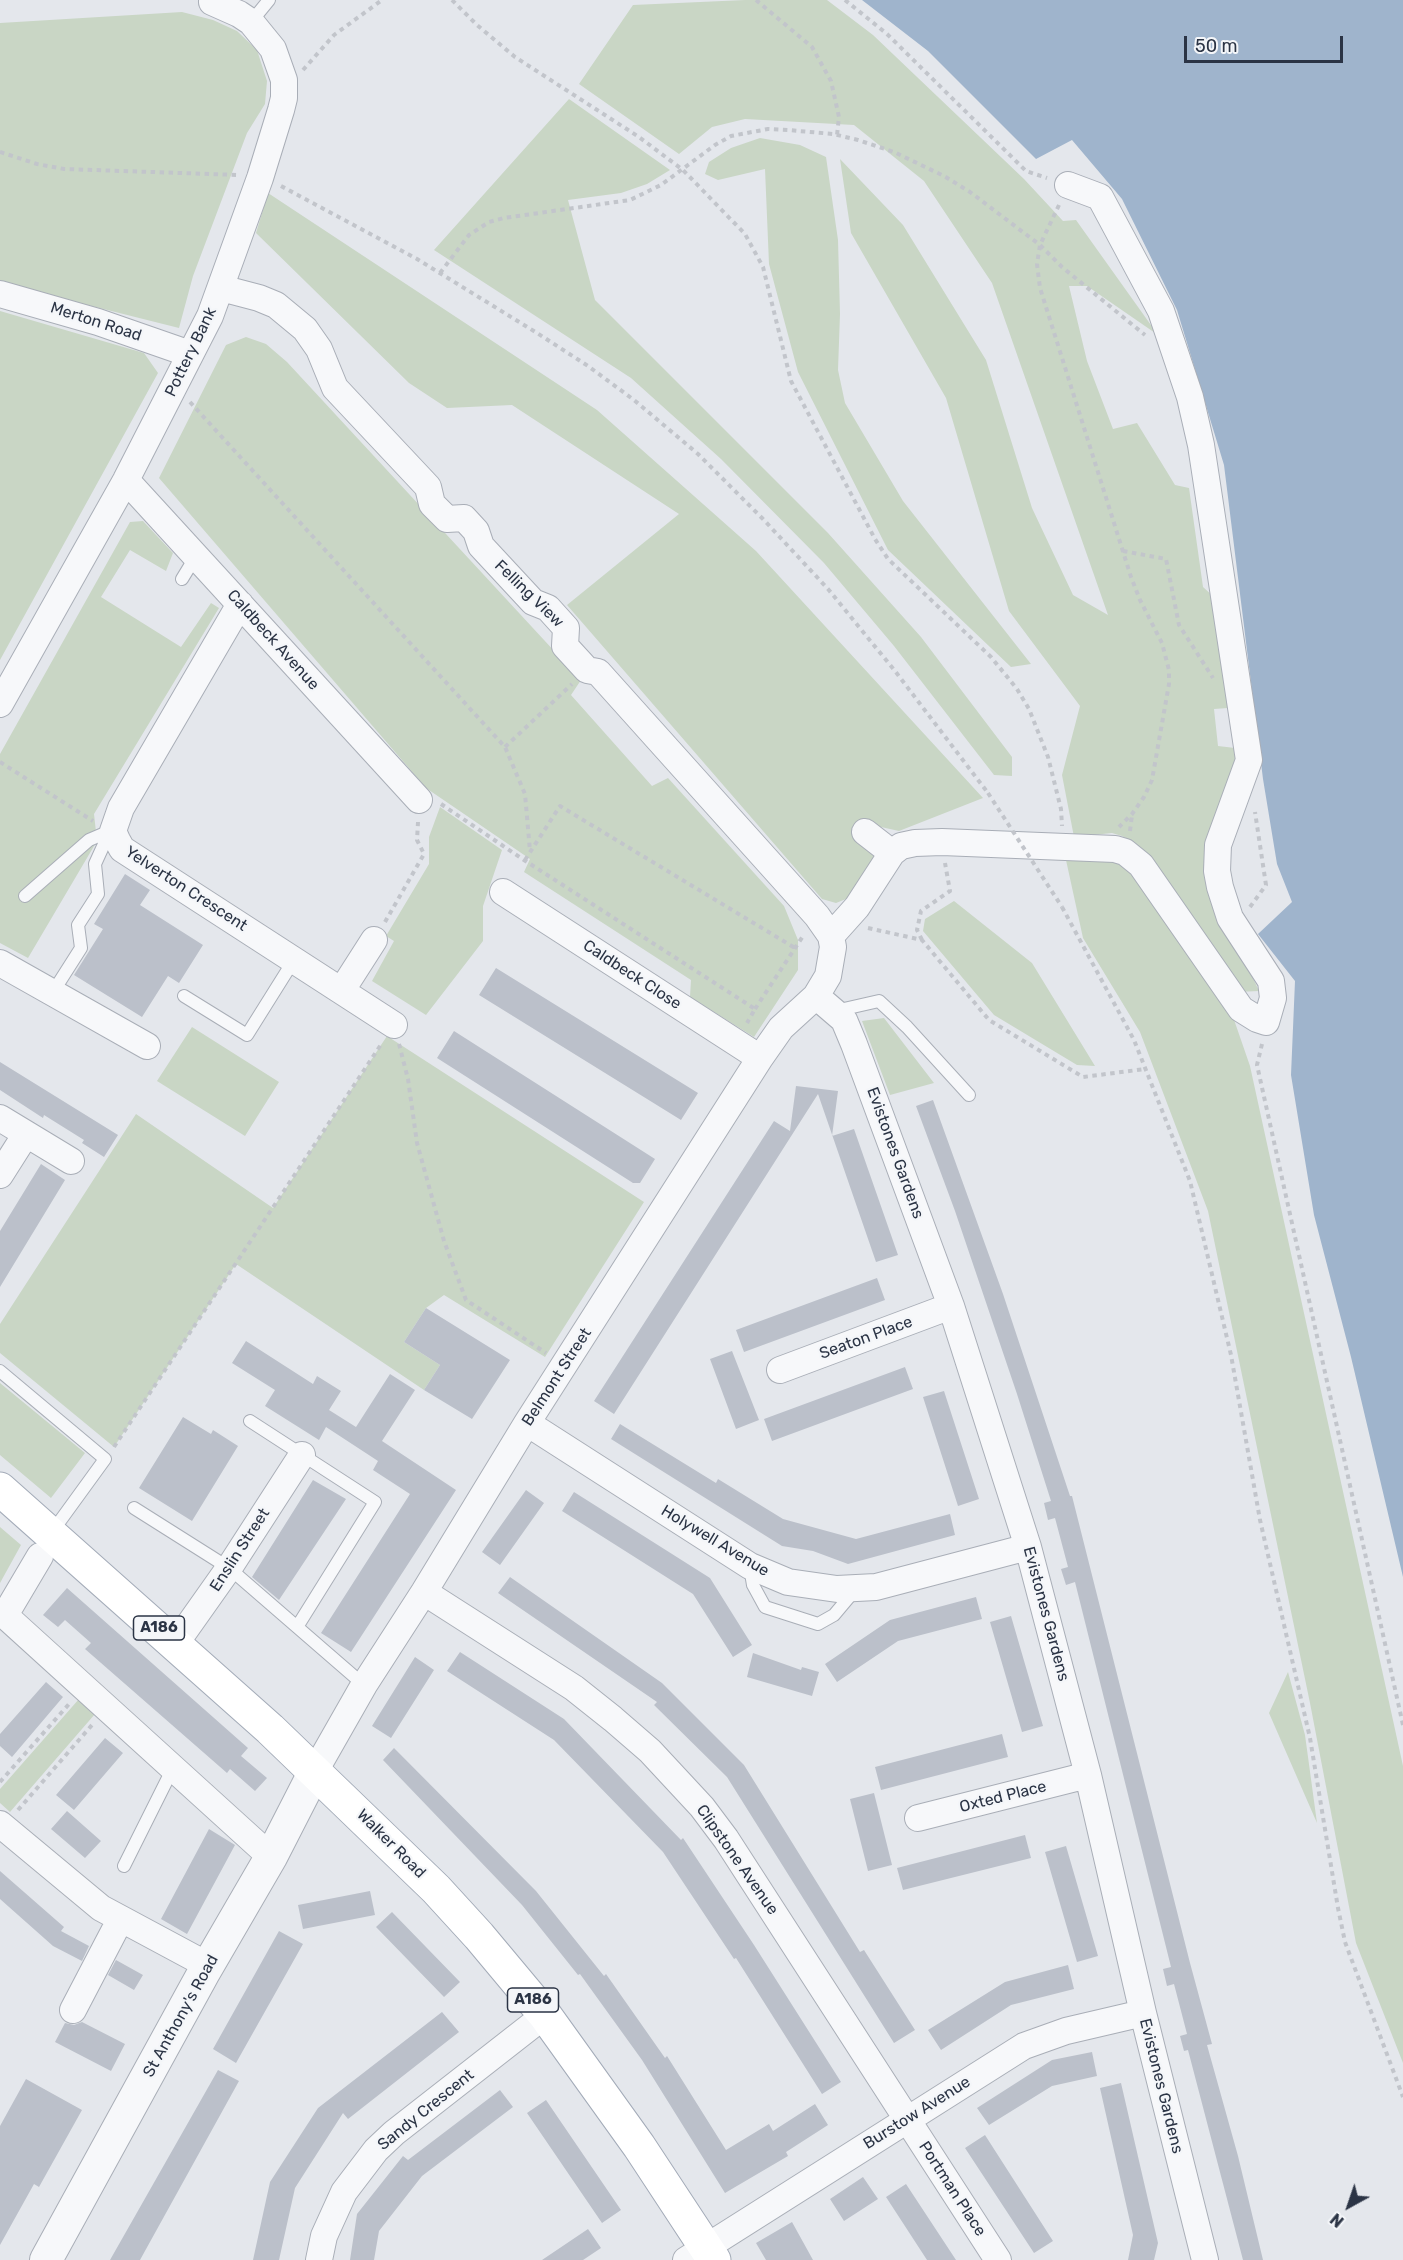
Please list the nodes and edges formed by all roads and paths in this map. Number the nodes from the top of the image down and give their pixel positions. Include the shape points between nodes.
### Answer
1 (270, 0) edge
2 (382, 0) edge
3 (452, 0) edge
4 (756, 0) edge
5 (845, 0) edge
6 (212, 2) dead end
7 (251, 22) junction
8 (284, 98) junction
9 (837, 135) junction
10 (0, 152) edge
11 (682, 170) junction
12 (260, 178) junction
13 (1068, 185) junction
14 (1040, 245) junction
15 (440, 273) junction
16 (221, 288) junction
17 (0, 294) edge
18 (1175, 349) junction
19 (190, 354) junction
20 (175, 386) junction
21 (126, 480) junction
22 (1123, 551) junction
23 (196, 556) junction
24 (182, 579) dead end
25 (240, 604) junction
26 (587, 670) junction
27 (1238, 688) junction
28 (1, 700) edge
29 (505, 747) junction
30 (0, 762) edge
31 (1248, 767) junction
32 (419, 800) junction
33 (1132, 814) dead end
34 (112, 831) junction
35 (865, 832) dead end
36 (942, 842) junction
37 (1063, 849) junction
38 (531, 851) junction
39 (892, 853) junction
40 (524, 860) junction
41 (503, 892) dead end
42 (25, 896) dead end
43 (831, 925) junction
44 (1235, 927) junction
45 (374, 940) joint
46 (922, 940) junction
47 (795, 948) junction
48 (294, 960) junction
49 (0, 963) edge
50 (342, 990) junction
51 (53, 992) junction
52 (184, 996) dead end
53 (825, 1003) junction
54 (755, 1009) junction
55 (1266, 1022) junction
56 (394, 1025) junction
57 (736, 1042) junction
58 (147, 1046) dead end
59 (760, 1058) junction
60 (1145, 1069) junction
61 (969, 1095) dead end
62 (0, 1118) edge
63 (26, 1134) junction
64 (71, 1161) dead end
65 (0, 1175) edge
66 (951, 1306) junction
67 (564, 1365) junction
68 (780, 1370) dead end
69 (0, 1371) edge
70 (250, 1421) dead end
71 (527, 1423) junction
72 (302, 1455) junction
73 (105, 1459) junction
74 (0, 1489) edge
75 (134, 1508) dead end
76 (46, 1545) junction
77 (1028, 1547) junction
78 (750, 1566) junction
79 (229, 1568) junction
80 (856, 1588) junction
81 (424, 1592) junction
82 (2, 1613) edge
83 (297, 1627) junction
84 (176, 1643) junction
85 (364, 1685) junction
86 (84, 1686) junction
87 (108, 1707) junction
88 (1403, 1725) edge
89 (173, 1768) junction
90 (315, 1771) junction
91 (1088, 1775) junction
92 (0, 1782) edge
93 (918, 1818) dead end
94 (2, 1825) edge
95 (271, 1857) junction
96 (124, 1866) dead end
97 (120, 1920) junction
98 (209, 1966) junction
99 (73, 2010) dead end
100 (1143, 2013) junction
101 (545, 2015) junction
102 (1403, 2097) edge
103 (907, 2119) junction
104 (702, 2256) edge
105 (46, 2260) edge
106 (318, 2260) edge
107 (998, 2260) edge
108 (1204, 2260) edge

1 - 7 lane
2 - 8 path via 334,35
3 - 11 path via 515,57 639,137
4 - 9 path via 812,47 831,81 839,117
5 - 13 path via 887,34 1026,171
6 - 7 street, Pottery Bank
7 - 8 street, Pottery Bank via 262,32 276,57 284,80
8 - 12 street, Pottery Bank
9 - 11 path via 749,131 715,145
9 - 14 path via 894,152 944,176
10 - 12 path via 64,169
11 - 15 path via 630,200 489,222 464,240
11 - 37 path via 732,219 763,267 791,381 881,550 991,657 1029,709 1055,782
12 - 15 path via 279,184
12 - 16 street, Pottery Bank
13 - 14 path
13 - 18 street via 1100,197 1161,311
14 - 18 path via 1152,341
14 - 22 path via 1040,288
15 - 60 path, bridge via 588,366 634,400 698,454 828,589 988,793 1062,907 1134,1040
16 - 19 street, Pottery Bank
16 - 26 street, Felling View via 276,305 305,329 319,349 335,388 428,487 432,504 447,519 464,518 477,531 481,546 533,602 548,608 566,628 565,646
17 - 19 street, Merton Road
18 - 27 street via 1201,445
19 - 20 street, Pottery Bank
20 - 21 street, Pottery Bank
20 - 29 path
21 - 23 street, Caldbeck Avenue
21 - 28 street, Pottery Bank
22 - 27 path via 1166,559 1179,625 1219,687
22 - 33 path via 1140,600 1162,643 1169,670 1152,780
23 - 24 lane
23 - 25 street, Caldbeck Avenue
25 - 32 street, Caldbeck Avenue
25 - 34 street, Yelverton Crescent via 121,808
26 - 29 path
26 - 43 street, Felling View via 598,672
27 - 31 street
29 - 38 path via 525,794
30 - 34 path
31 - 44 street via 1222,832 1216,859 1225,905
31 - 44 path via 1266,885
32 - 40 path via 439,802
32 - 45 path via 417,840 424,854
34 - 42 lane via 88,840
34 - 48 street, Yelverton Crescent via 122,849
34 - 51 lane via 95,864 98,894 78,925 81,948
35 - 39 street
36 - 37 street
36 - 39 street via 901,846
36 - 46 path via 950,891 921,911 917,930
37 - 55 street via 1115,849 1134,858 1241,1008
38 - 40 path
38 - 47 path via 560,806
39 - 43 street via 857,907
40 - 54 path
41 - 57 street, Caldbeck Close
43 - 46 path
43 - 47 path
43 - 53 street via 833,947
44 - 55 street via 1271,981 1273,998
45 - 50 street
46 - 60 path via 989,1020 1083,1077
47 - 54 path
48 - 50 street, Yelverton Crescent
48 - 52 lane via 247,1035
49 - 51 street
50 - 56 street, Yelverton Crescent
51 - 58 street
53 - 59 street, Belmont Street via 781,1028
53 - 61 lane via 879,1001
53 - 66 street, Evistones Gardens via 844,1020 854,1044
54 - 57 path
55 - 88 path via 1257,1065
56 - 67 path via 408,1079 417,1143 444,1241 466,1300
56 - 73 path
57 - 59 street, Caldbeck Close
59 - 67 street, Belmont Street
60 - 102 path via 1190,1181 1231,1355 1260,1520 1310,1738 1345,1942
62 - 63 street
63 - 64 street
63 - 65 street
66 - 68 street, Seaton Place
66 - 77 street, Evistones Gardens
67 - 71 street, Belmont Street
69 - 73 lane
70 - 72 lane
71 - 78 street, Holywell Avenue
71 - 81 street, Belmont Street
72 - 79 street, Enslin Street
72 - 83 lane via 375,1503
73 - 76 lane
74 - 76 main road, Walker Road / A186
75 - 79 lane
76 - 82 street
76 - 84 main road, Walker Road / A186
77 - 80 street, Holywell Avenue via 901,1581
77 - 91 street, Evistones Gardens
78 - 80 street, Holywell Avenue via 788,1582
78 - 80 lane via 753,1585 765,1607 818,1624 834,1615
79 - 83 lane
79 - 84 street, Enslin Street
81 - 85 street, Belmont Street
81 - 103 street, Clipstone Avenue via 574,1688 678,1779 726,1839
82 - 86 street
83 - 85 lane
84 - 90 main road, Walker Road / A186
85 - 90 street, Belmont Street
86 - 87 street
86 - 92 path
87 - 89 street
87 - 94 path
89 - 95 street
89 - 96 lane
90 - 95 street, St Anthony's Road
90 - 101 main road, Walker Road / A186 via 436,1889
91 - 93 street, Oxted Place
91 - 100 street, Evistones Gardens
94 - 97 street
95 - 98 street, St Anthony's Road
97 - 98 street
97 - 99 street
98 - 105 street, St Anthony's Road
100 - 103 street, Burstow Avenue via 1065,2031 1023,2046
100 - 108 street, Evistones Gardens
101 - 104 main road, Walker Road / A186 via 589,2074
101 - 106 street, Sandy Crescent via 376,2150 344,2192
103 - 104 street, Burstow Avenue
103 - 107 street, Portman Place

